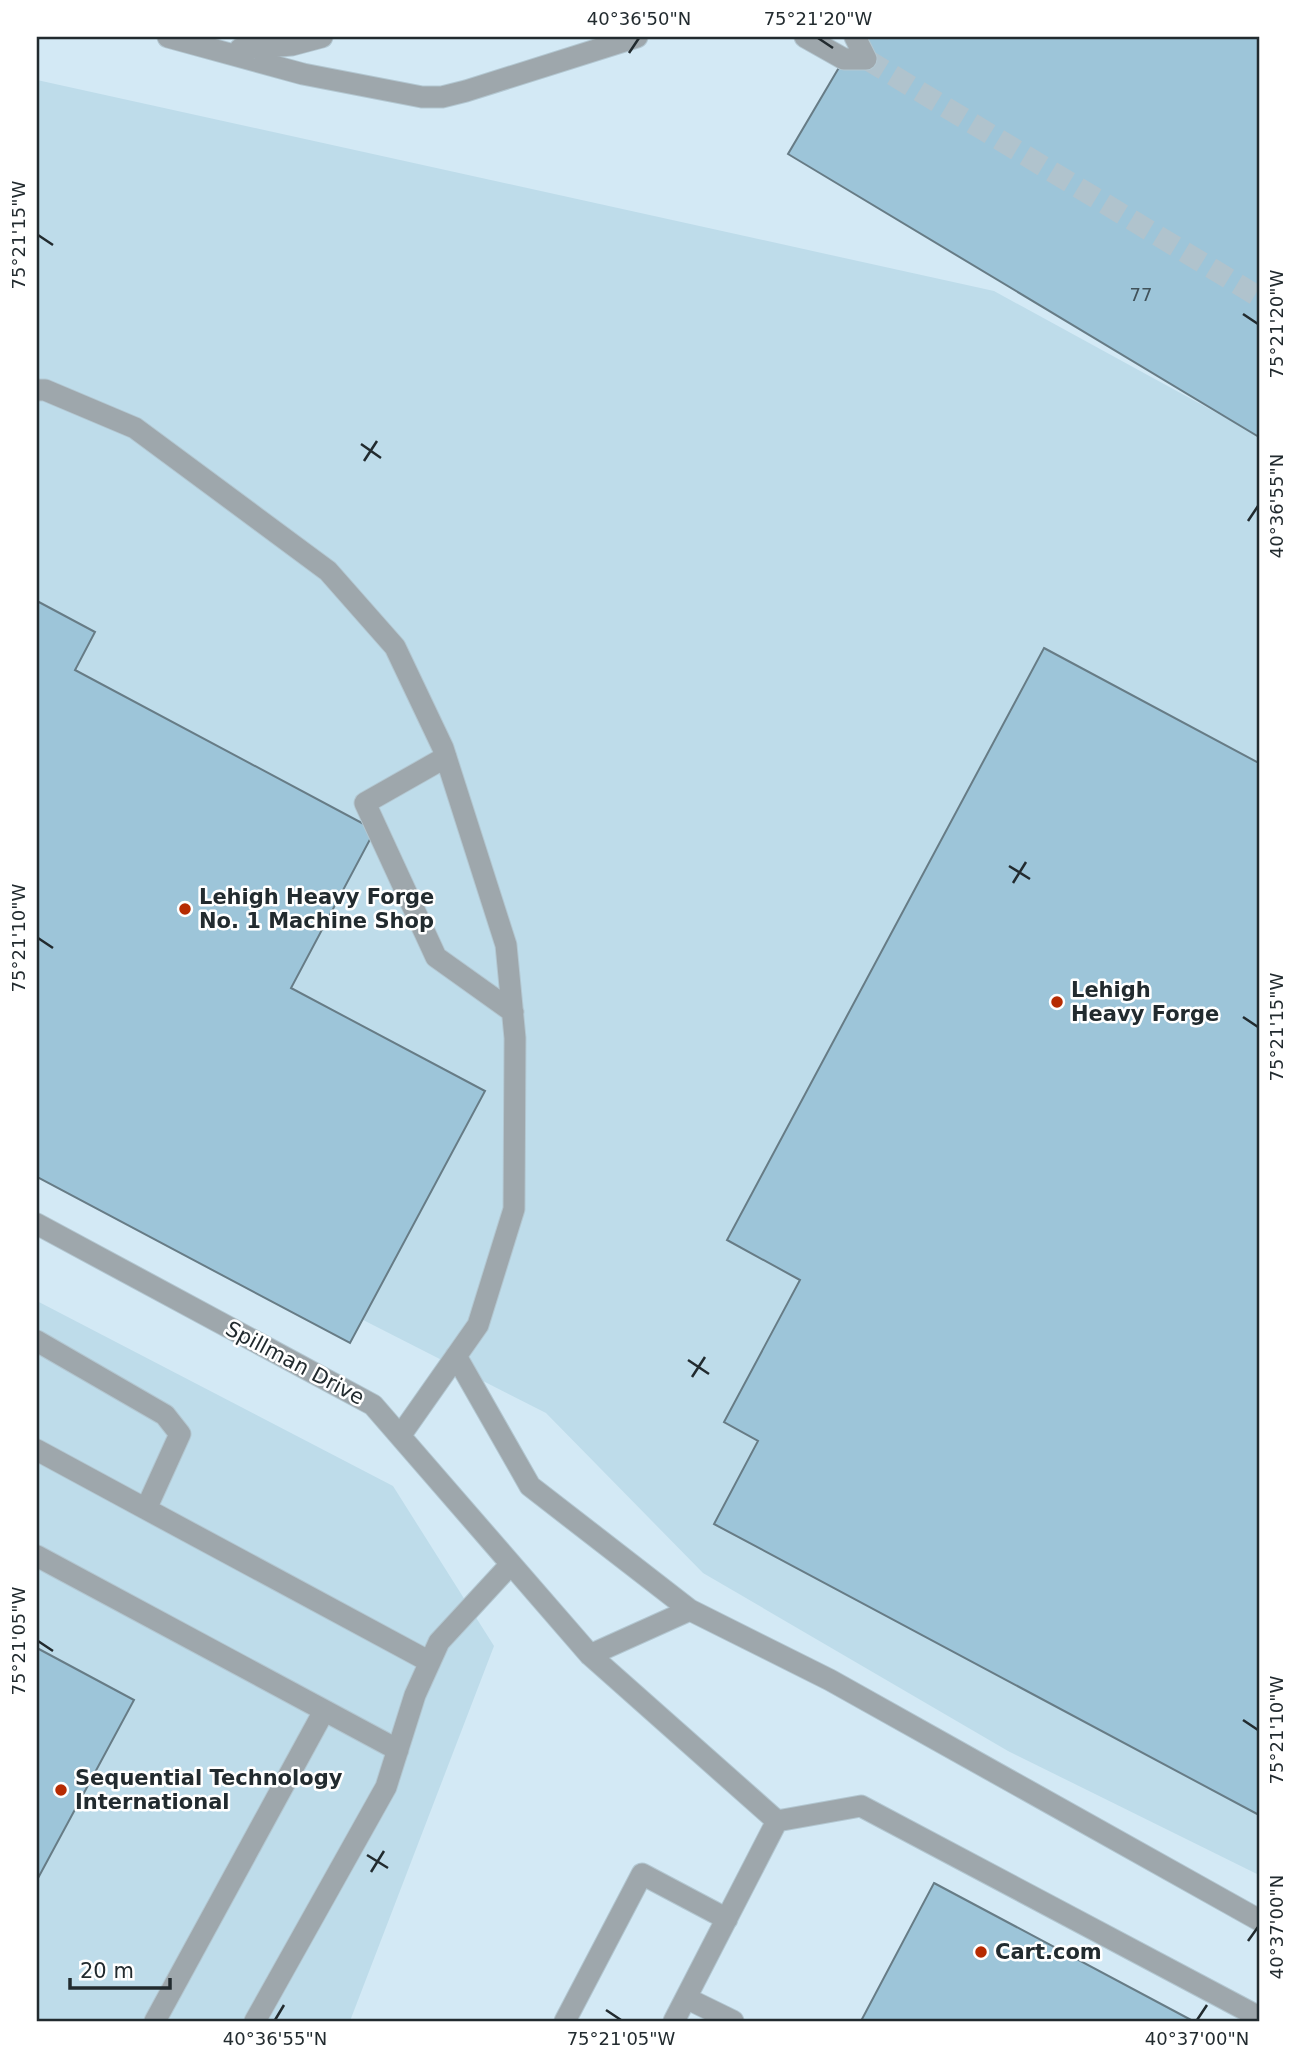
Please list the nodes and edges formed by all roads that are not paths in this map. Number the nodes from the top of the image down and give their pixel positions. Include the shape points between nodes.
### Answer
1 (168, 37) edge
2 (322, 37) edge
3 (637, 37) edge
4 (805, 37) edge
5 (855, 37) edge
6 (200, 44) junction
7 (37, 390) edge
8 (446, 757) junction
9 (513, 1013) junction
10 (37, 1224) edge
11 (37, 1341) edge
12 (456, 1356) junction
13 (400, 1436) junction
14 (37, 1450) edge
15 (146, 1509) junction
16 (37, 1556) edge
17 (511, 1564) junction
18 (690, 1610) junction
19 (590, 1655) junction
20 (430, 1662) junction
21 (324, 1711) junction
22 (398, 1751) junction
23 (777, 1821) junction
24 (727, 1919) junction
25 (1259, 1920) edge
26 (686, 1998) junction
27 (1259, 2017) edge
28 (155, 2021) edge
29 (254, 2021) edge
30 (565, 2021) edge
31 (674, 2021) edge
32 (733, 2021) edge

1 - 6 street
2 - 6 street via 267,48
3 - 6 street via 442,97 303,74
4 - 5 street via 844,59 866,58
7 - 8 street via 135,428 328,571 395,647
8 - 9 street via 506,945
8 - 9 street via 365,803 436,957
9 - 12 street via 514,1209 478,1325
10 - 13 street, Spillman Drive via 373,1405
11 - 15 street via 165,1415 180,1434
12 - 13 street
12 - 18 street via 530,1486
13 - 17 street, Spillman Drive
14 - 15 street
15 - 20 street
16 - 21 street
17 - 19 street, Spillman Drive
17 - 20 street via 439,1642
18 - 19 street
18 - 25 street via 830,1680
19 - 23 street, Spillman Drive
20 - 22 street
21 - 22 street
21 - 28 street
22 - 29 street via 386,1787
23 - 24 street
23 - 27 street via 861,1806
24 - 26 street
24 - 30 street via 642,1874
26 - 31 street
26 - 32 street

